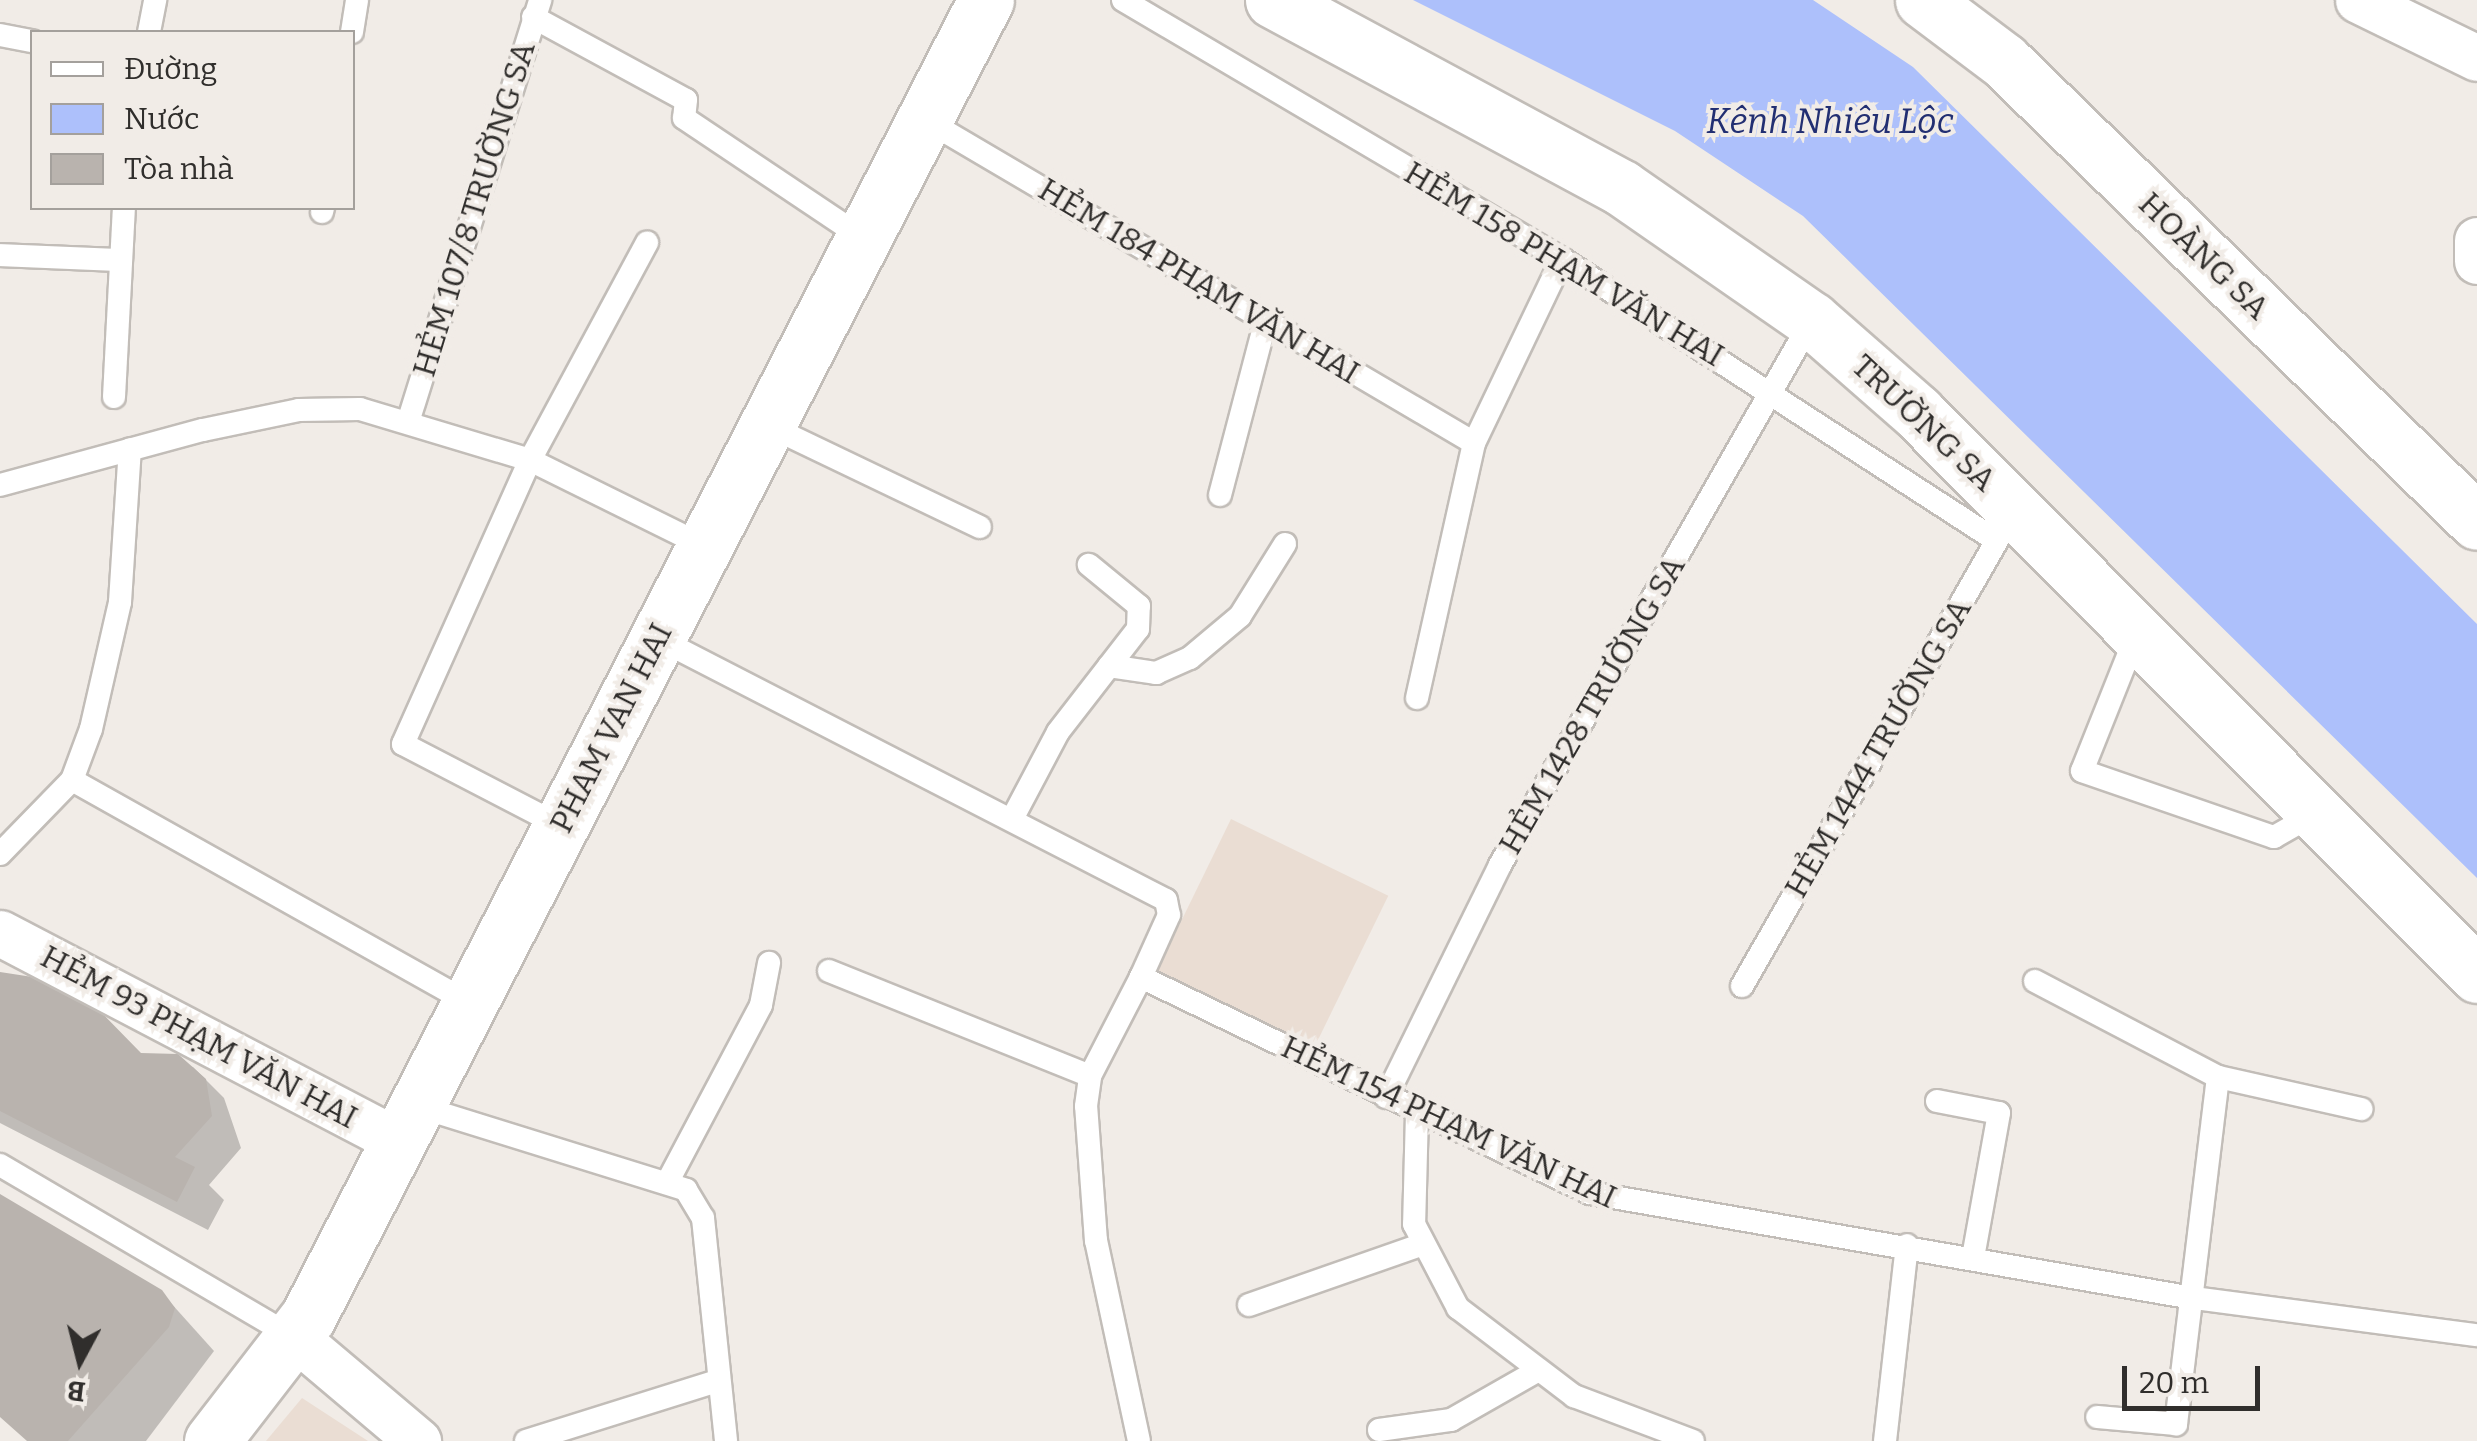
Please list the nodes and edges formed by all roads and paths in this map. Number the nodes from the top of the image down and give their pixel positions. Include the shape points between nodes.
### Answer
1 (155, 0) edge
2 (357, 0) edge
3 (986, 0) edge
4 (1123, 0) edge
5 (1273, 0) edge
6 (1923, 0) edge
7 (2358, 0) edge
8 (537, 9) edge
9 (149, 30) edge
10 (352, 30) edge
11 (0, 35) edge
12 (30, 41) edge
13 (2477, 58) edge
14 (924, 118) junction
15 (124, 210) edge
16 (863, 238) junction
17 (2477, 240) edge
18 (647, 243) dead end
19 (0, 255) edge
20 (119, 260) junction
21 (1562, 260) junction
22 (2477, 261) edge
23 (1266, 320) junction
24 (1812, 320) junction
25 (1773, 391) junction
26 (114, 397) dead end
27 (409, 418) junction
28 (767, 424) junction
29 (1474, 442) junction
30 (130, 449) junction
31 (530, 460) junction
32 (0, 485) edge
33 (1220, 495) dead end
34 (2477, 522) edge
35 (2006, 525) junction
36 (980, 527) dead end
37 (1285, 544) dead end
38 (704, 546) junction
39 (1089, 565) dead end
40 (2137, 633) junction
41 (657, 638) junction
42 (1108, 666) junction
43 (1417, 698) dead end
44 (72, 780) junction
45 (2316, 814) junction
46 (1012, 819) junction
47 (561, 826) junction
48 (0, 854) edge
49 (0, 933) edge
50 (770, 963) dead end
51 (829, 971) dead end
52 (2477, 974) edge
53 (1141, 977) junction
54 (2035, 982) dead end
55 (1742, 986) dead end
56 (470, 1002) junction
57 (1090, 1076) junction
58 (2218, 1077) junction
59 (1386, 1098) junction
60 (1937, 1101) dead end
61 (2361, 1109) dead end
62 (1417, 1113) junction
63 (408, 1124) junction
64 (0, 1166) edge
65 (668, 1182) junction
66 (1420, 1245) junction
67 (1907, 1245) junction
68 (1973, 1257) junction
69 (2186, 1297) junction
70 (1249, 1304) dead end
71 (2477, 1335) edge
72 (296, 1338) junction
73 (1535, 1372) junction
74 (718, 1381) junction
75 (2097, 1417) dead end
76 (1379, 1430) dead end
77 (212, 1441) edge
78 (418, 1441) edge
79 (526, 1441) edge
80 (726, 1441) edge
81 (1139, 1441) edge
82 (1694, 1441) edge
83 (1885, 1441) edge

1 - 9 lane
2 - 10 lane
3 - 14 street, PHAM VAN HAI
4 - 21 lane, HẺM 158 PHẠM VĂN HAI
5 - 24 street, TRƯỜNG SA via 1622,188
6 - 34 street, HOÀNG SA via 2004,61
7 - 13 street
8 - 16 lane via 686,100 684,118
8 - 27 lane, HẺM 107/8 TRƯỜNG SA
11 - 12 lane
14 - 16 street, PHAM VAN HAI
14 - 23 lane, HẺM 184 PHẠM VĂN HAI
15 - 20 lane
16 - 28 street, PHAM VAN HAI
17 - 22 street
18 - 31 lane
19 - 20 lane
20 - 26 lane
21 - 25 lane, HẺM 158 PHẠM VĂN HAI
21 - 29 lane
23 - 29 lane, HẺM 184 PHẠM VĂN HAI
23 - 33 lane
24 - 25 lane, HẺM 1428 TRƯỜNG SA
24 - 35 street, TRƯỜNG SA
25 - 35 lane, HẺM 158 PHẠM VĂN HAI
25 - 59 lane, HẺM 1428 TRƯỜNG SA via 1500,866
27 - 30 lane via 298,410
27 - 31 lane
28 - 36 lane
28 - 38 street, PHAM VAN HAI
29 - 43 lane
30 - 32 lane
30 - 44 lane via 120,602
31 - 38 lane
31 - 47 lane via 403,744
35 - 40 street, TRƯỜNG SA
35 - 55 lane, HẺM 1444 TRƯỜNG SA
37 - 42 lane via 1240,616 1190,658 1156,673
38 - 41 street, PHAM VAN HAI
39 - 42 lane via 1142,615
40 - 45 street, TRƯỜNG SA
40 - 45 lane via 2082,771 2274,837
41 - 46 lane
41 - 47 street, PHAM VAN HAI
42 - 46 lane via 1058,732
44 - 48 lane
44 - 56 lane
45 - 52 street, TRƯỜNG SA
46 - 53 lane via 1166,900 1169,914
47 - 56 street, PHAM VAN HAI
49 - 63 street, HẺM 93 PHẠM VĂN HAI
50 - 65 lane via 761,1005
51 - 57 lane
53 - 57 lane
53 - 59 lane, HẺM 154 PHẠM VĂN HAI
54 - 58 lane
56 - 63 street, PHAM VAN HAI
57 - 81 lane via 1090,1202
58 - 61 lane
58 - 69 lane
59 - 62 lane, HẺM 154 PHẠM VĂN HAI
60 - 68 lane via 1999,1113
62 - 66 lane via 1409,1192
62 - 67 lane, HẺM 154 PHẠM VĂN HAI via 1636,1207
63 - 65 lane
63 - 72 street, PHAM VAN HAI
64 - 72 lane
65 - 74 lane via 686,1190 703,1218
66 - 70 lane
66 - 73 lane via 1458,1308
67 - 68 lane, HẺM 154 PHẠM VĂN HAI
67 - 83 lane
68 - 69 lane, HẺM 154 PHẠM VĂN HAI
69 - 71 lane, HẺM 154 PHẠM VĂN HAI
69 - 75 lane via 2176,1424
72 - 77 street, PHAM VAN HAI
72 - 78 street
73 - 76 lane via 1451,1420
73 - 82 lane
74 - 79 lane
74 - 80 lane

